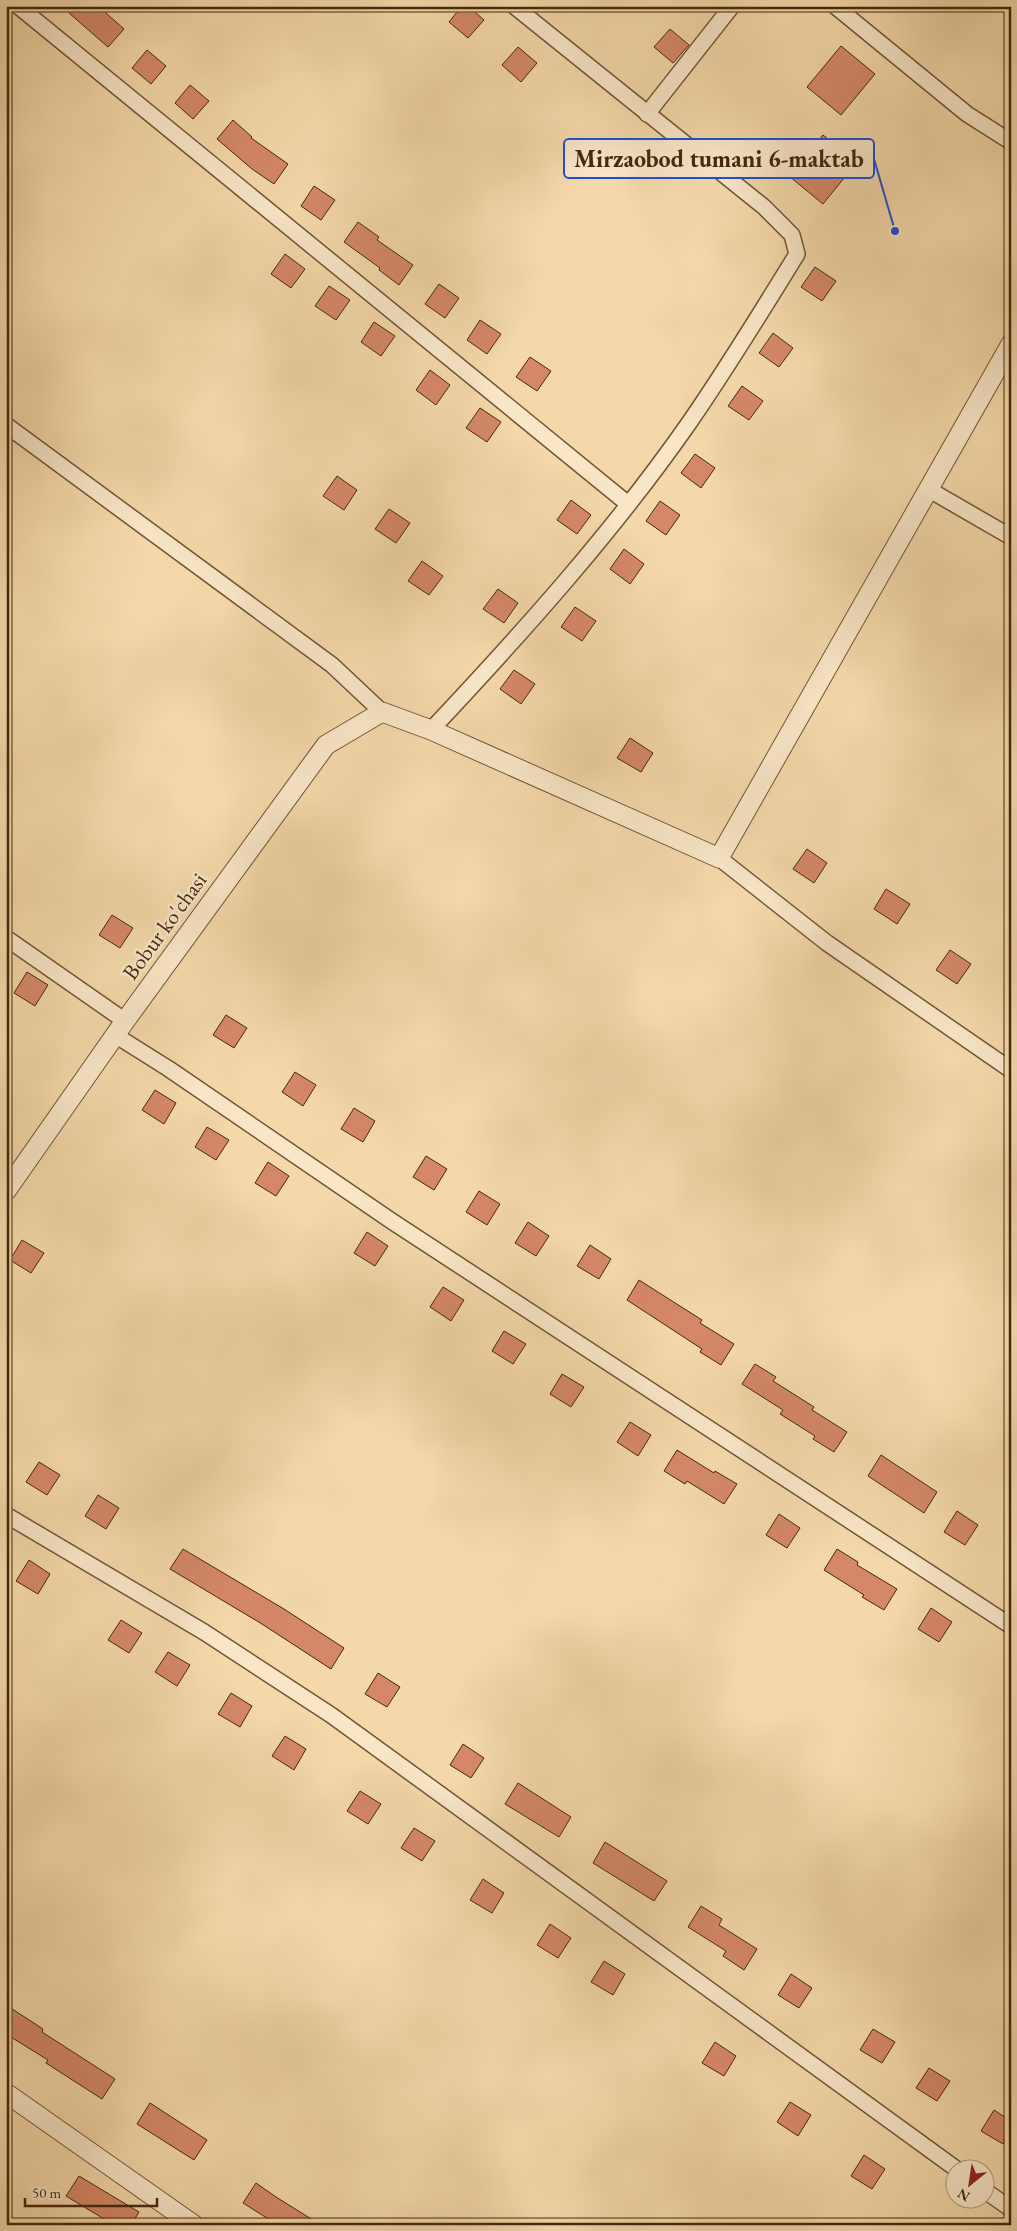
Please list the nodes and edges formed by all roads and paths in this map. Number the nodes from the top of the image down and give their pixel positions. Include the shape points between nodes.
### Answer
1 (18, 6) edge
2 (514, 6) edge
3 (732, 6) edge
4 (835, 6) edge
5 (647, 114) junction
6 (1011, 142) edge
7 (1011, 344) edge
8 (6, 425) edge
9 (928, 489) junction
10 (628, 504) junction
11 (1011, 537) edge
12 (382, 712) junction
13 (431, 730) junction
14 (719, 858) junction
15 (6, 938) edge
16 (120, 1028) junction
17 (1011, 1070) edge
18 (6, 1192) edge
19 (6, 1515) edge
20 (1011, 1626) edge
21 (6, 2093) edge
22 (944, 2160) edge
23 (994, 2197) edge
24 (1011, 2209) edge
25 (194, 2225) edge

1 - 10 street
2 - 5 street
3 - 5 street
4 - 6 street via 967,114
5 - 10 street via 764,207 792,235 797,254 689,423
7 - 9 street
8 - 12 street via 332,665
9 - 11 street
9 - 14 street
10 - 13 street via 552,596
12 - 13 street
12 - 16 street, Bobur ko'chasi via 326,745
13 - 14 street
14 - 17 street via 827,942
15 - 16 street
16 - 18 street, Bobur ko'chasi
16 - 20 street via 169,1069 393,1222
19 - 22 street via 204,1632 331,1715
21 - 25 street
23 - 24 street

